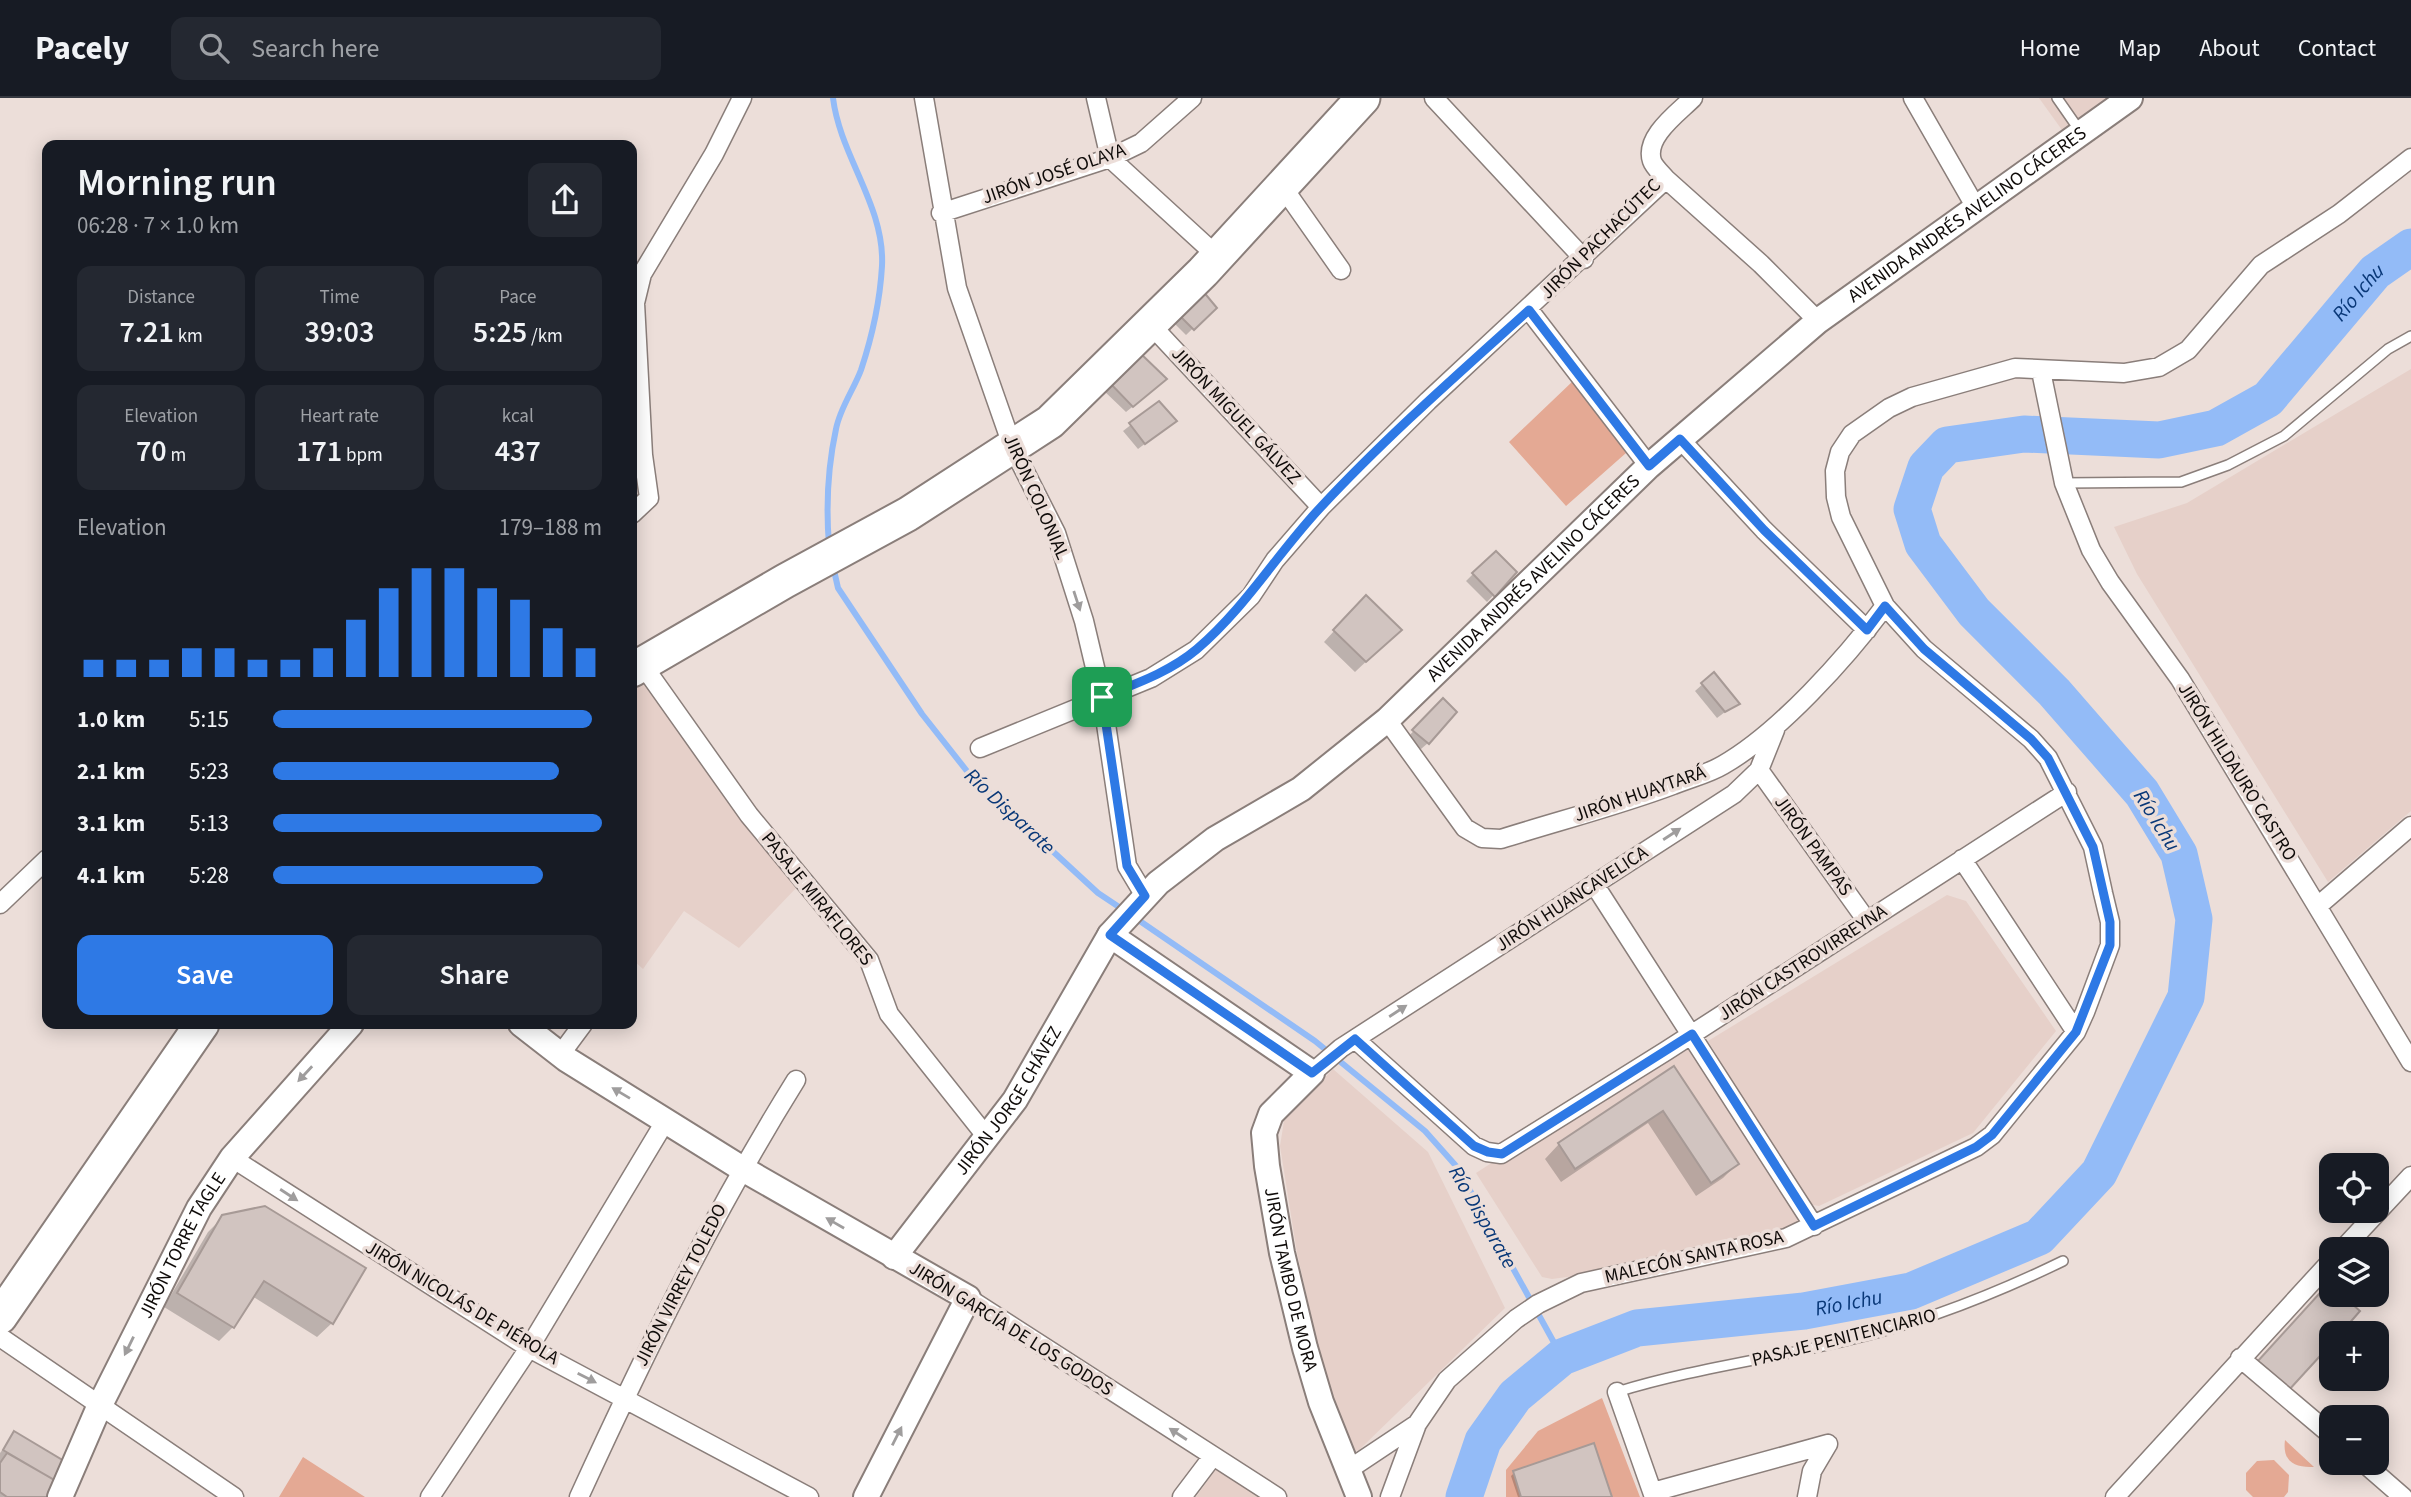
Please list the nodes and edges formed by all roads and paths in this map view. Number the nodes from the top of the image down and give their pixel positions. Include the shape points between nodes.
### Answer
1 (742, 98) edge
2 (924, 98) edge
3 (1096, 98) edge
4 (1192, 98) edge
5 (1363, 98) edge
6 (1434, 98) edge
7 (1693, 98) edge
8 (1913, 98) edge
9 (2057, 98) edge
10 (2130, 98) edge
11 (2081, 134) junction
12 (1110, 158) junction
13 (2411, 158) edge
14 (1666, 179) junction
15 (1282, 186) junction
16 (1975, 206) junction
17 (942, 213) junction
18 (1217, 256) junction
19 (1584, 259) junction
20 (1341, 270) dead end
21 (637, 295) edge
22 (1529, 310) junction
23 (1818, 321) junction
24 (1151, 325) junction
25 (2411, 336) edge
26 (637, 341) edge
27 (2042, 378) junction
28 (1680, 439) junction
29 (1013, 448) junction
30 (1649, 466) junction
31 (2064, 483) junction
32 (1321, 507) junction
33 (637, 509) edge
34 (1885, 606) junction
35 (1867, 630) junction
36 (637, 667) edge
37 (1102, 697) junction
38 (1388, 720) junction
39 (1777, 727) junction
40 (980, 748) dead end
41 (1759, 770) junction
42 (2067, 792) junction
43 (2411, 826) edge
44 (1962, 859) junction
45 (42, 864) edge
46 (1594, 884) junction
47 (1141, 899) junction
48 (0, 904) edge
49 (2319, 905) junction
50 (1867, 921) junction
51 (1114, 929) junction
52 (199, 1029) edge
53 (347, 1029) edge
54 (527, 1029) edge
55 (579, 1029) edge
56 (2076, 1032) junction
57 (1692, 1034) junction
58 (560, 1055) junction
59 (1334, 1055) junction
60 (2411, 1062) edge
61 (796, 1080) dead end
62 (666, 1120) junction
63 (986, 1136) junction
64 (232, 1158) junction
65 (741, 1168) junction
66 (2411, 1176) edge
67 (1814, 1226) junction
68 (2354, 1237) edge
69 (894, 1257) junction
70 (2063, 1261) dead end
71 (2319, 1274) edge
72 (968, 1298) junction
73 (0, 1317) edge
74 (0, 1337) edge
75 (529, 1348) junction
76 (2241, 1358) junction
77 (1617, 1392) joint
78 (625, 1397) junction
79 (99, 1407) junction
80 (1417, 1424) junction
81 (2319, 1425) edge
82 (1213, 1456) junction
83 (1348, 1470) junction
84 (2378, 1475) edge
85 (1653, 1495) edge
86 (60, 1497) edge
87 (234, 1497) edge
88 (430, 1497) edge
89 (579, 1497) edge
90 (809, 1497) edge
91 (866, 1497) edge
92 (1182, 1497) edge
93 (1277, 1497) edge
94 (1359, 1497) edge
95 (1390, 1497) edge
96 (1807, 1497) edge
97 (2115, 1497) edge
98 (2403, 1497) edge

1 - 21 street via 642,274
2 - 17 street, JIRÓN COLONIAL
3 - 12 street
4 - 12 street, JIRÓN JOSÉ OLAYA via 1141,142
5 - 15 highway
6 - 19 street
7 - 14 street, JIRÓN PACHACÚTEC via 1660,131 1651,147 1652,162
8 - 16 street
9 - 11 lane
10 - 11 main road, AVENIDA ANDRÉS AVELINO CÁCERES
11 - 16 main road, AVENIDA ANDRÉS AVELINO CÁCERES
12 - 17 street, JIRÓN JOSÉ OLAYA
12 - 18 street
13 - 27 street, MALECÓN SANTA ROSA via 2339,214 2261,265 2188,350 2159,367
14 - 19 street, JIRÓN PACHACÚTEC
14 - 23 street
15 - 18 highway
15 - 20 street
16 - 23 main road, AVENIDA ANDRÉS AVELINO CÁCERES
17 - 29 street, JIRÓN COLONIAL via 957,288
18 - 24 highway
19 - 22 street, JIRÓN PACHACÚTEC
22 - 30 street
22 - 32 street, JIRÓN PACHACÚTEC
23 - 28 main road, AVENIDA ANDRÉS AVELINO CÁCERES
24 - 29 highway via 1050,422
24 - 32 street, JIRÓN MIGUEL GÁLVEZ
25 - 31 lane via 2388,349 2284,436 2228,465 2181,482
26 - 33 street via 649,498
27 - 31 street, JIRÓN HILDAURO CASTRO
27 - 34 street, MALECÓN SANTA ROSA via 2015,368 1912,397 1869,419 1840,452 1835,471 1841,517
28 - 30 main road, AVENIDA ANDRÉS AVELINO CÁCERES
28 - 35 street via 1764,530
29 - 36 highway via 873,534
29 -> 37 street, JIRÓN COLONIAL via 1056,533
30 - 38 main road, AVENIDA ANDRÉS AVELINO CÁCERES
31 - 49 street, JIRÓN HILDAURO CASTRO via 2091,551 2180,679
32 - 37 street, JIRÓN PACHACÚTEC via 1251,596 1196,650 1151,678
34 - 35 street, JIRÓN HUAYTARÁ
34 - 42 street, MALECÓN SANTA ROSA via 1924,649 2031,739
35 - 39 street, JIRÓN HUAYTARÁ
36 - 63 street, PASAJE MIRAFLORES via 749,816 869,960 889,1014
37 - 40 street, JIRÓN PACHACÚTEC
37 - 47 street, JIRÓN COLONIAL via 1127,866
38 - 39 street, JIRÓN HUAYTARÁ via 1465,828 1482,838 1501,839 1720,767
38 - 47 main road, AVENIDA ANDRÉS AVELINO CÁCERES via 1301,789 1185,859
39 - 41 street, JIRÓN HUANCAVELICA
46 -> 41 street, JIRÓN HUANCAVELICA via 1734,794
41 - 50 street, JIRÓN PAMPAS
42 - 44 street, JIRÓN CASTROVIRREYNA
42 - 56 street, MALECÓN SANTA ROSA via 2093,847 2110,922 2110,945
43 - 49 street
44 - 50 street, JIRÓN CASTROVIRREYNA
44 - 56 street
45 - 48 street
46 - 57 street
59 -> 46 street, JIRÓN HUANCAVELICA
47 - 51 main road, AVENIDA ANDRÉS AVELINO CÁCERES
49 - 60 street, JIRÓN HILDAURO CASTRO
50 - 57 street, JIRÓN CASTROVIRREYNA
51 - 59 main road
51 - 63 main road, JIRÓN JORGE CHÁVEZ via 1034,1072
52 - 73 highway
53 -> 64 main road, JIRÓN TORRE TAGLE
54 - 58 main road, JIRÓN GARCÍA DE LOS GODOS
55 - 58 street
56 - 67 street, MALECÓN SANTA ROSA via 1992,1135 1976,1147
57 - 59 street, JIRÓN CASTROVIRREYNA via 1502,1154 1474,1146
57 - 67 street
62 -> 58 main road, JIRÓN GARCÍA DE LOS GODOS
59 - 83 main road, JIRÓN TAMBO DE MORA via 1271,1114 1264,1133 1282,1253 1305,1348
61 - 65 street, JIRÓN VIRREY TOLEDO
62 - 65 main road, JIRÓN GARCÍA DE LOS GODOS
62 - 75 street
63 - 69 main road, JIRÓN JORGE CHÁVEZ
64 -> 75 street, JIRÓN NICOLÁS DE PIÉROLA
64 -> 79 main road, JIRÓN TORRE TAGLE via 199,1208
69 -> 65 main road, JIRÓN GARCÍA DE LOS GODOS
65 - 78 street, JIRÓN VIRREY TOLEDO
66 - 68 street
67 - 80 street, MALECÓN SANTA ROSA via 1786,1238 1565,1290 1516,1319 1447,1380
69 - 72 main road, JIRÓN GARCÍA DE LOS GODOS
70 - 77 lane, PASAJE PENITENCIARIO via 1933,1317
71 - 76 street
82 -> 72 street, JIRÓN GARCÍA DE LOS GODOS
91 -> 72 main road
74 - 79 street
75 -> 78 street, JIRÓN NICOLÁS DE PIÉROLA
75 - 88 street
76 - 81 street
76 - 97 street
77 - 85 street
78 - 89 street, JIRÓN VIRREY TOLEDO
78 - 90 street, JIRÓN NICOLÁS DE PIÉROLA
79 - 86 main road, JIRÓN TORRE TAGLE
79 - 87 street
80 - 83 street
80 - 95 street
82 - 92 street
82 - 93 street, JIRÓN GARCÍA DE LOS GODOS
83 - 94 main road, JIRÓN TAMBO DE MORA
84 - 98 street
85 - 96 street via 1828,1444 1812,1471

